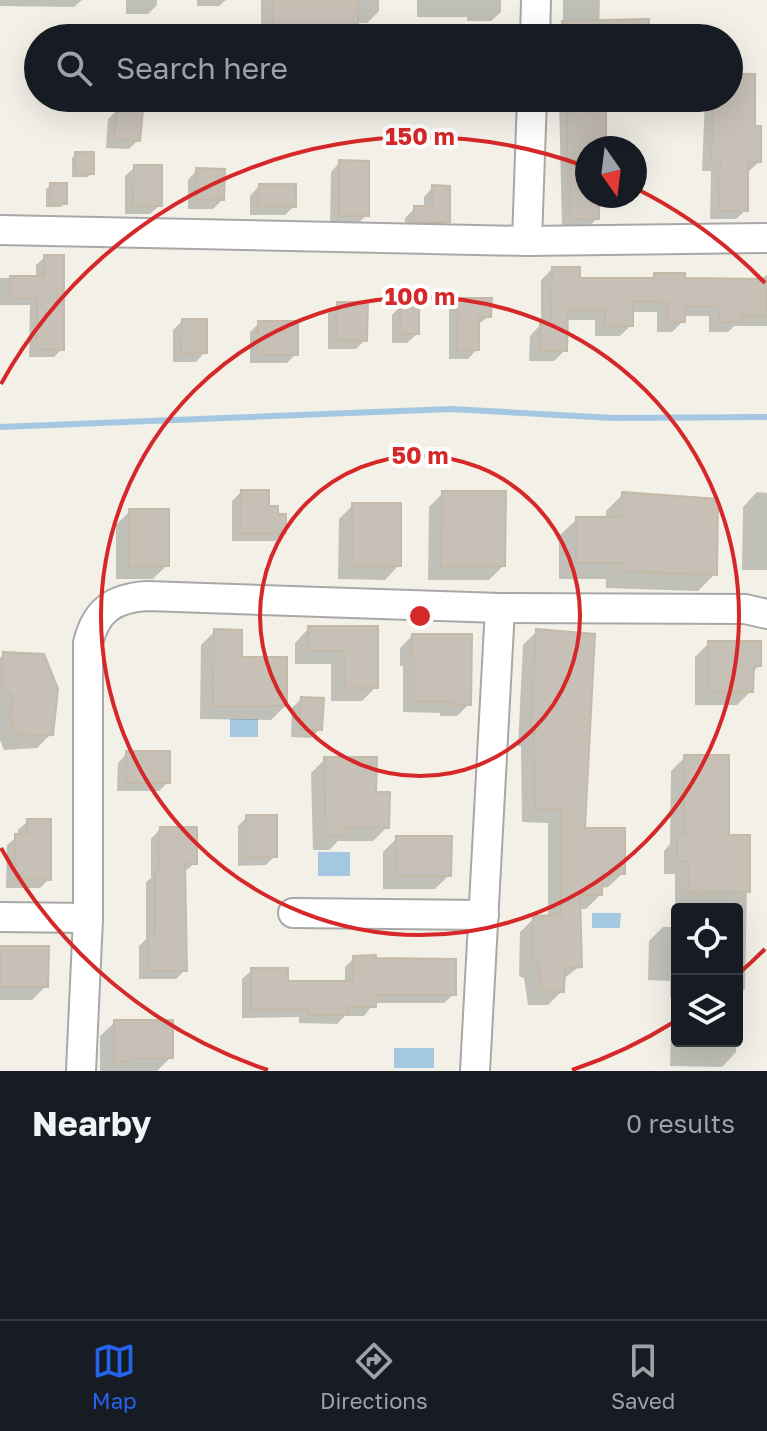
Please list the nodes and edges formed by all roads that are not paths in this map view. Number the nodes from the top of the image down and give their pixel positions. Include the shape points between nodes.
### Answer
1 (536, 0) edge
2 (535, 24) edge
3 (532, 112) edge
4 (0, 230) edge
5 (767, 238) edge
6 (527, 241) junction
7 (500, 608) junction
8 (767, 614) edge
9 (293, 913) dead end
10 (484, 915) junction
11 (0, 917) edge
12 (88, 918) junction
13 (81, 1071) edge
14 (475, 1071) edge

1 - 2 street
3 - 6 street
4 - 6 street
5 - 6 street
7 - 8 street via 745,609
7 - 10 street
7 - 12 street via 147,596 128,597 99,615 88,643
9 - 10 street
10 - 14 street
11 - 12 street
12 - 13 street

